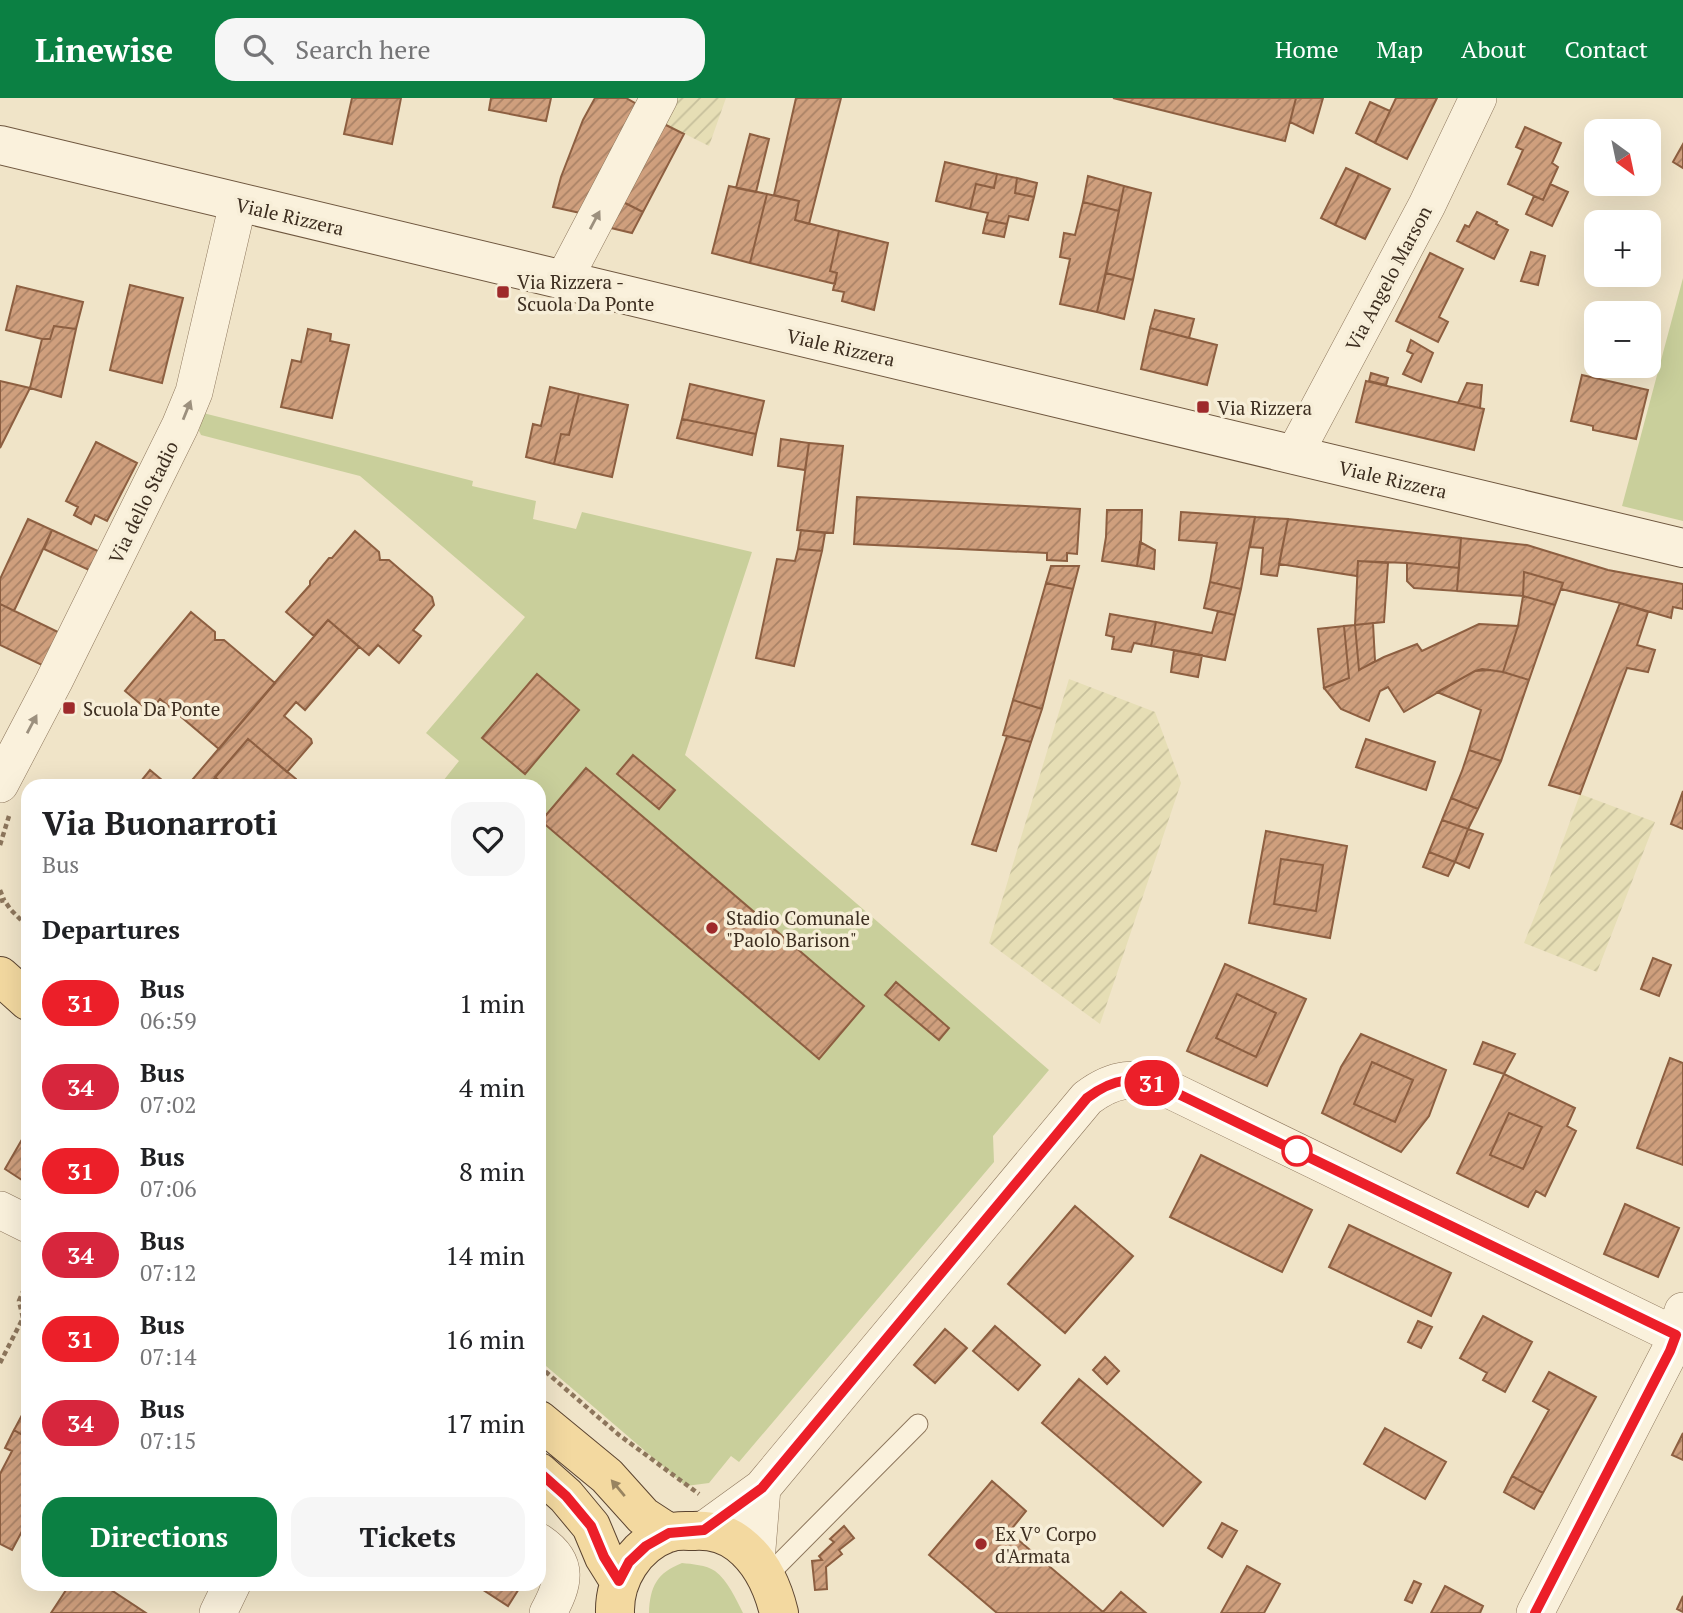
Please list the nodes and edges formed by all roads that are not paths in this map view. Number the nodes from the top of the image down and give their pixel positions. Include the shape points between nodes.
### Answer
1 (659, 98) edge
2 (1478, 98) edge
3 (0, 145) edge
4 (238, 203) junction
5 (563, 281) junction
6 (1294, 455) junction
7 (1683, 548) edge
8 (0, 784) edge
9 (0, 976) edge
10 (21, 995) edge
11 (0, 1210) edge
12 (21, 1220) edge
13 (1681, 1328) edge
14 (918, 1424) dead end
15 (546, 1426) edge
16 (546, 1478) edge
17 (762, 1488) junction
18 (695, 1519) junction
19 (546, 1547) edge
20 (229, 1591) edge
21 (772, 1595) edge
22 (615, 1603) edge
23 (218, 1613) edge
24 (548, 1613) edge
25 (1535, 1613) edge

5 -> 1 street
2 - 6 street, Via Angelo Marson via 1427,205
3 - 4 street, Viale Rizzera
4 - 5 street, Viale Rizzera
8 -> 4 street, Via dello Stadio via 194,392
5 - 6 street, Viale Rizzera
6 - 7 street, Viale Rizzera
9 - 10 main road
11 - 12 street
13 - 17 street via 1166,1088 1128,1080 1099,1088 1087,1098
13 - 25 street
14 - 21 lane
18 -> 15 main road via 643,1516 601,1470
16 - 22 main road via 591,1526
17 - 18 street
17 - 21 street
18 - 21 main road via 740,1545
18 - 22 main road via 646,1546 629,1562
19 - 24 street via 559,1560 562,1573 559,1593
20 - 23 street

